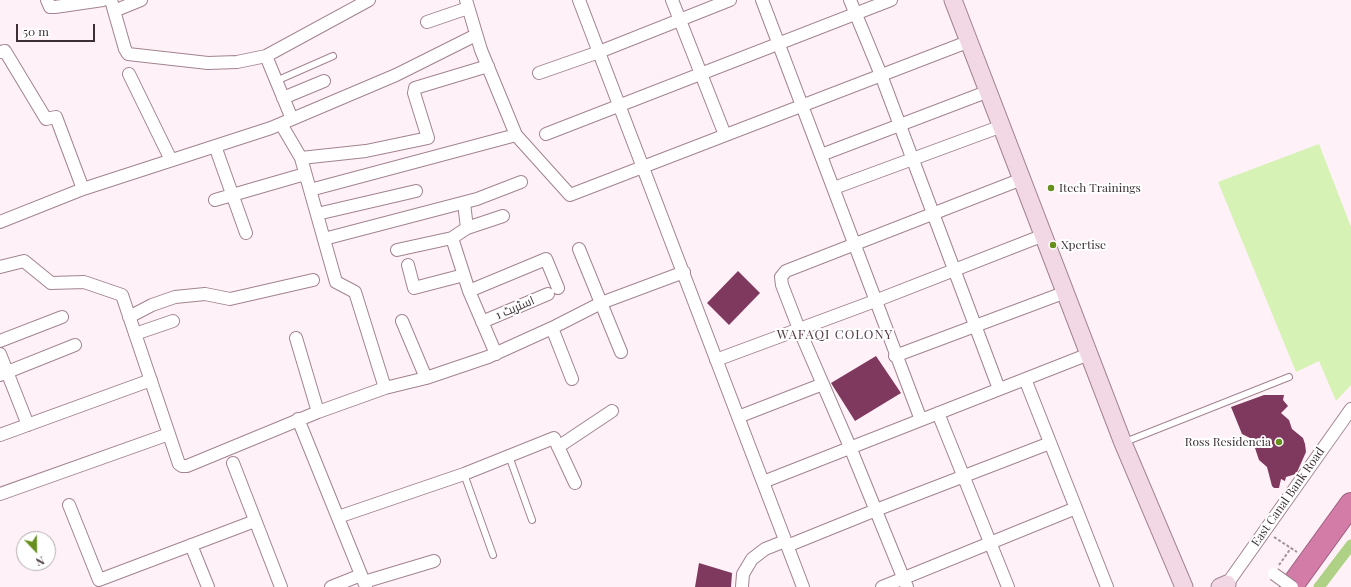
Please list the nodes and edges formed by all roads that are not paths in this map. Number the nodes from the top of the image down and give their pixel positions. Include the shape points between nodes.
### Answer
1 (47, 0) edge
2 (103, 0) edge
3 (141, 0) edge
4 (369, 0) edge
5 (579, 0) edge
6 (672, 0) edge
7 (730, 0) edge
8 (762, 0) edge
9 (850, 0) edge
10 (891, 0) edge
11 (953, 0) edge
12 (467, 4) edge
13 (112, 5) edge
14 (856, 14) junction
15 (680, 20) junction
16 (427, 22) dead end
17 (476, 35) junction
18 (970, 41) junction
19 (779, 44) junction
20 (0, 52) edge
21 (599, 52) junction
22 (266, 56) junction
23 (333, 56) dead end
24 (488, 66) junction
25 (539, 73) dead end
26 (129, 74) dead end
27 (701, 75) junction
28 (881, 75) junction
29 (276, 81) junction
30 (324, 81) dead end
31 (989, 91) junction
32 (283, 98) junction
33 (802, 105) junction
34 (619, 106) junction
35 (287, 122) junction
36 (899, 124) junction
37 (1002, 126) junction
38 (546, 134) dead end
39 (516, 135) junction
40 (724, 135) junction
41 (215, 146) junction
42 (821, 155) junction
43 (301, 158) junction
44 (912, 159) junction
45 (171, 160) junction
46 (643, 166) junction
47 (305, 174) junction
48 (1022, 180) junction
49 (521, 182) dead end
50 (834, 188) junction
51 (83, 190) junction
52 (310, 190) junction
53 (416, 191) dead end
54 (232, 194) junction
55 (216, 200) dead end
56 (464, 203) junction
57 (933, 213) junction
58 (317, 214) junction
59 (503, 216) dead end
60 (0, 222) edge
61 (468, 228) junction
62 (246, 233) dead end
63 (1044, 235) junction
64 (452, 238) junction
65 (324, 239) junction
66 (854, 244) junction
67 (579, 248) dead end
68 (397, 250) dead end
69 (408, 265) dead end
70 (0, 267) edge
71 (954, 269) junction
72 (684, 272) junction
73 (464, 275) junction
74 (313, 280) dead end
75 (469, 291) junction
76 (1066, 292) junction
77 (875, 301) junction
78 (601, 303) junction
79 (129, 316) junction
80 (62, 317) dead end
81 (173, 321) dead end
82 (402, 321) dead end
83 (482, 322) junction
84 (975, 326) junction
85 (552, 328) junction
86 (799, 329) junction
87 (135, 334) junction
88 (296, 338) dead end
89 (0, 341) edge
90 (75, 346) dead end
91 (622, 352) dead end
92 (0, 354) edge
93 (496, 354) junction
94 (1089, 354) junction
95 (895, 356) junction
96 (716, 360) junction
97 (4, 373) edge
98 (1288, 377) dead end
99 (426, 378) junction
100 (572, 379) dead end
101 (1025, 379) junction
102 (151, 380) junction
103 (823, 384) junction
104 (385, 388) junction
105 (999, 389) junction
106 (1351, 409) edge
107 (612, 411) dead end
108 (318, 412) junction
109 (938, 413) junction
110 (738, 417) junction
111 (298, 419) junction
112 (921, 420) junction
113 (28, 425) junction
114 (169, 434) junction
115 (0, 435) edge
116 (1050, 443) junction
117 (1123, 443) junction
118 (558, 447) junction
119 (850, 447) junction
120 (509, 456) junction
121 (233, 463) dead end
122 (464, 474) junction
123 (964, 476) junction
124 (575, 482) dead end
125 (763, 482) junction
126 (0, 494) edge
127 (1351, 504) edge
128 (69, 505) dead end
129 (1076, 508) junction
130 (876, 510) junction
131 (338, 517) junction
132 (255, 520) junction
133 (532, 520) dead end
134 (786, 543) junction
135 (990, 543) junction
136 (191, 545) junction
137 (492, 555) dead end
138 (434, 561) dead end
139 (1274, 574) road end
140 (364, 581) edge
141 (1181, 581) edge
142 (905, 583) edge
143 (1224, 586) edge
144 (208, 587) edge
145 (281, 587) edge
146 (331, 587) edge
147 (742, 587) edge
148 (803, 587) edge
149 (882, 587) edge
150 (1008, 587) edge
151 (1107, 587) edge
152 (1195, 587) edge
153 (1291, 587) edge

1 - 2 street via 50,7
3 - 13 street
4 - 22 street
5 - 21 street
6 - 15 street
7 - 15 street
8 - 19 street
9 - 14 street
10 - 14 street
11 - 18 street
12 - 16 street
12 - 17 street
13 - 22 street via 128,54 208,63 237,62
14 - 19 street
14 - 28 street
15 - 21 street
15 - 27 street
17 - 24 street
17 - 35 street via 396,75
18 - 28 street
18 - 31 street
19 - 27 street
19 - 33 street
20 - 51 street via 5,51 46,119 56,117
21 - 25 street
21 - 34 street
22 - 29 street
23 - 29 lane
24 - 39 street
24 - 43 street via 415,88 414,93 428,138 366,151
26 - 45 street
27 - 34 street
27 - 40 street
28 - 33 street
28 - 36 street
29 - 32 street
30 - 32 street
31 - 36 street
31 - 37 street
32 - 35 street
33 - 40 street
33 - 42 street
34 - 38 street
34 - 46 street
35 - 41 street
35 - 43 street
36 - 42 street
36 - 44 street
37 - 44 street
37 - 48 street
39 - 46 street via 570,195
39 - 52 street
40 - 46 street
41 - 45 street
41 - 54 street
42 - 50 street
43 - 47 street
44 - 50 street
44 - 57 street
45 - 51 street
46 - 72 street
47 - 52 street
47 - 54 street
48 - 57 street
48 - 63 street
49 - 56 street
50 - 66 street
51 - 60 street
52 - 58 street
53 - 58 street
54 - 55 street
54 - 62 street
56 - 61 street
56 - 65 street
57 - 66 street
57 - 71 street
58 - 65 street
59 - 61 street
61 - 64 street
63 - 71 street
63 - 76 street
64 - 68 street
64 - 73 street
65 - 104 street via 336,282 355,292
66 - 77 street
66 - 86 street via 786,271 781,277
67 - 78 street
69 - 73 street via 414,288
70 - 79 street via 24,261 51,283 84,282 122,295
71 - 77 street
71 - 84 street
72 - 78 street
72 - 96 street
73 - 75 street
74 - 79 street via 230,299 205,294 175,297
75 - 83 street
75 - 83 street, اسٹریٹ 1 via 546,259 553,291
76 - 84 street
76 - 94 street
77 - 86 street
77 - 95 street
78 - 85 street
78 - 91 street
79 - 87 street
80 - 89 street
81 - 87 street
82 - 99 street
83 - 93 street
84 - 95 street
84 - 105 street
85 - 93 street
85 - 100 street
86 - 96 street
86 - 103 street
87 - 102 street
88 - 108 street
90 - 97 street
92 - 97 street
93 - 99 street
94 - 101 street
94 - 117 street
95 - 112 street
96 - 110 street
97 - 113 street
98 - 117 lane
99 - 104 street
101 - 105 street
101 - 116 street
102 - 113 street
102 - 114 street
103 - 110 street
103 - 119 street
104 - 108 street
105 - 109 street
106 - 143 street, East Canal Bank Road
107 - 118 street
108 - 111 street
109 - 112 street
109 - 123 street
110 - 125 street
111 - 114 street via 187,466 179,464
111 - 131 street
112 - 119 street
113 - 115 street
114 - 126 street
116 - 123 street
116 - 129 street
117 - 141 street
118 - 120 street via 554,438
118 - 124 street
119 - 125 street
119 - 130 street
120 - 122 street
120 - 133 lane
121 - 132 street
122 - 131 street
122 - 137 lane
123 - 130 street
123 - 135 street
125 - 134 street
127 - 153 highway
128 - 136 street via 99,580
129 - 135 street
129 - 151 street
130 - 134 street
130 - 142 street
131 - 140 street
132 - 136 street
132 - 145 street
134 - 147 street via 765,549 752,559 743,574
134 - 148 street
135 - 142 street
135 - 150 street
136 - 144 street
138 - 140 street
139 - 153 street, bridge
140 - 146 street
141 - 152 street
142 - 149 street

